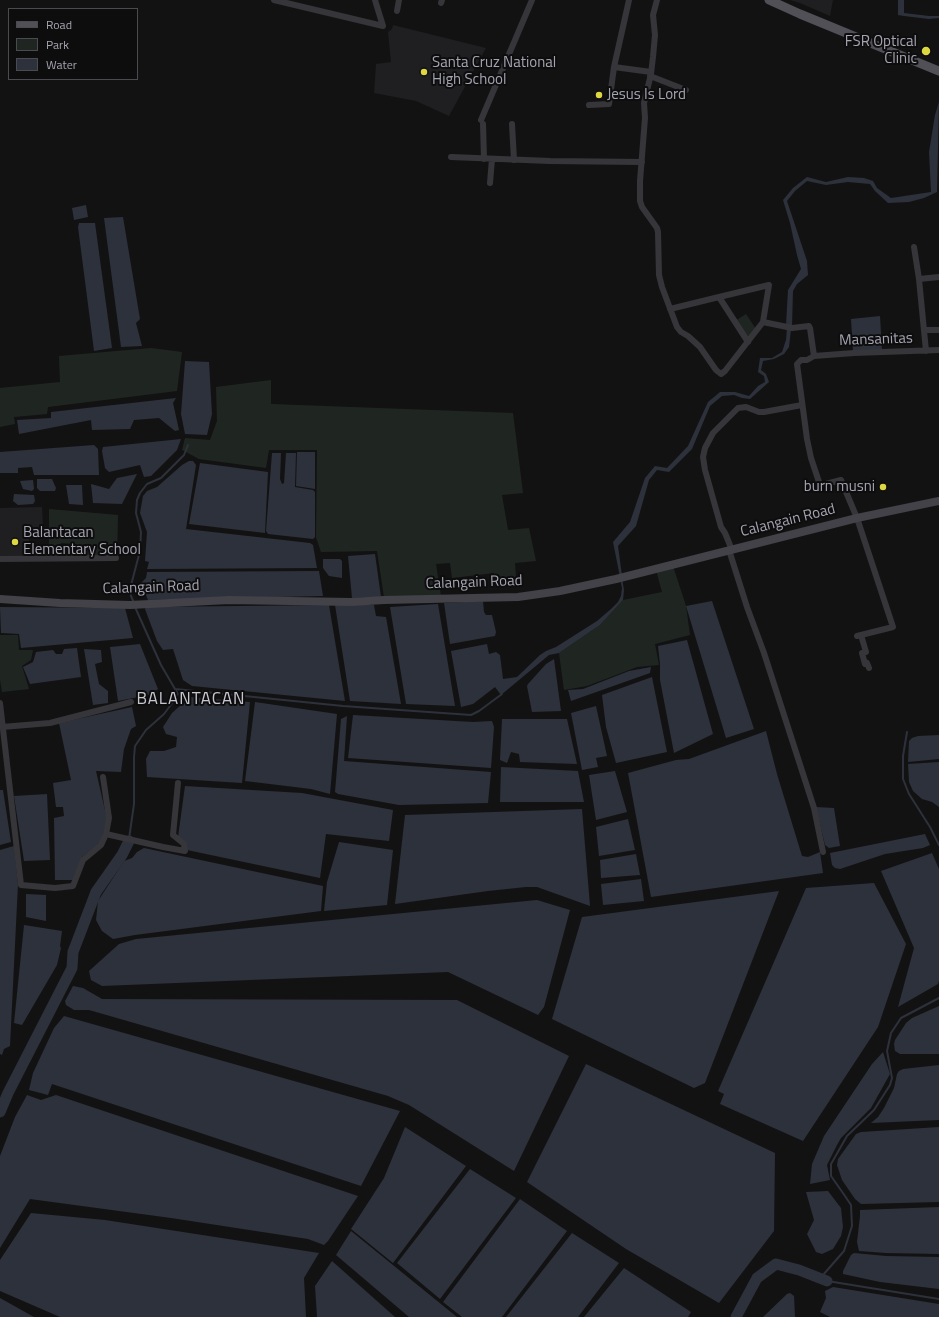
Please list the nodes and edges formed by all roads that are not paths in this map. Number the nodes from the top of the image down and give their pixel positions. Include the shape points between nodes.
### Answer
1 (274, 0) edge
2 (375, 0) edge
3 (399, 0) edge
4 (532, 0) edge
5 (629, 0) edge
6 (657, 0) edge
7 (768, 0) edge
8 (397, 11) dead end
9 (614, 67) junction
10 (939, 71) edge
11 (651, 74) junction
12 (686, 90) dead end
13 (589, 106) dead end
14 (512, 124) dead end
15 (451, 157) dead end
16 (484, 159) junction
17 (492, 159) junction
18 (514, 160) junction
19 (642, 162) junction
20 (490, 183) dead end
21 (914, 247) dead end
22 (939, 277) edge
23 (919, 279) junction
24 (719, 297) junction
25 (670, 309) junction
26 (763, 322) junction
27 (924, 330) junction
28 (939, 330) edge
29 (748, 342) junction
30 (939, 350) edge
31 (926, 351) junction
32 (814, 356) junction
33 (802, 405) junction
34 (939, 501) edge
35 (857, 518) junction
36 (730, 550) junction
37 (116, 558) dead end
38 (0, 559) edge
39 (0, 600) edge
40 (869, 668) dead end
41 (131, 702) dead end
42 (0, 703) edge
43 (2, 727) junction
44 (103, 777) dead end
45 (178, 783) dead end
46 (106, 834) junction
47 (823, 852) dead end

1 - 2 street via 383,26
3 - 8 street
4 - 16 street via 482,122
5 - 9 street
6 - 11 street via 653,15 655,35
7 - 10 main road
9 - 11 street
9 - 13 street via 610,104
11 - 12 street
11 - 19 street via 644,103
14 - 18 street
15 - 16 street
16 - 17 street
17 - 18 street
17 - 20 street
18 - 19 street
19 - 25 street via 640,201 657,228 660,275
21 - 23 street
22 - 23 street
23 - 27 street
24 - 25 street
24 - 26 street via 769,285
24 - 29 street
25 - 29 street via 681,332 700,347 720,374 726,371
26 - 29 street
26 - 32 street via 792,328 809,326
27 - 28 street
27 - 31 street
30 - 31 street, Mansanitas
31 - 32 street, Mansanitas
32 - 33 street via 797,364
33 - 35 street via 811,458 819,482 822,485 841,480
33 - 36 street via 764,412 746,407 738,408 713,433 705,448 705,470
34 - 35 street, Calangain Road
35 - 36 street, Calangain Road
35 - 40 street via 893,627 859,636 866,652 862,653 865,664 867,663
36 - 39 street, Calangain Road via 560,592 518,597 351,602 229,600 130,605
36 - 47 street via 814,808
37 - 38 street
41 - 43 street via 50,723
42 - 43 street
43 - 46 street via 21,885 55,888 73,886 83,860 101,845
44 - 46 street via 109,818
45 - 46 street via 173,835 184,844 185,851

